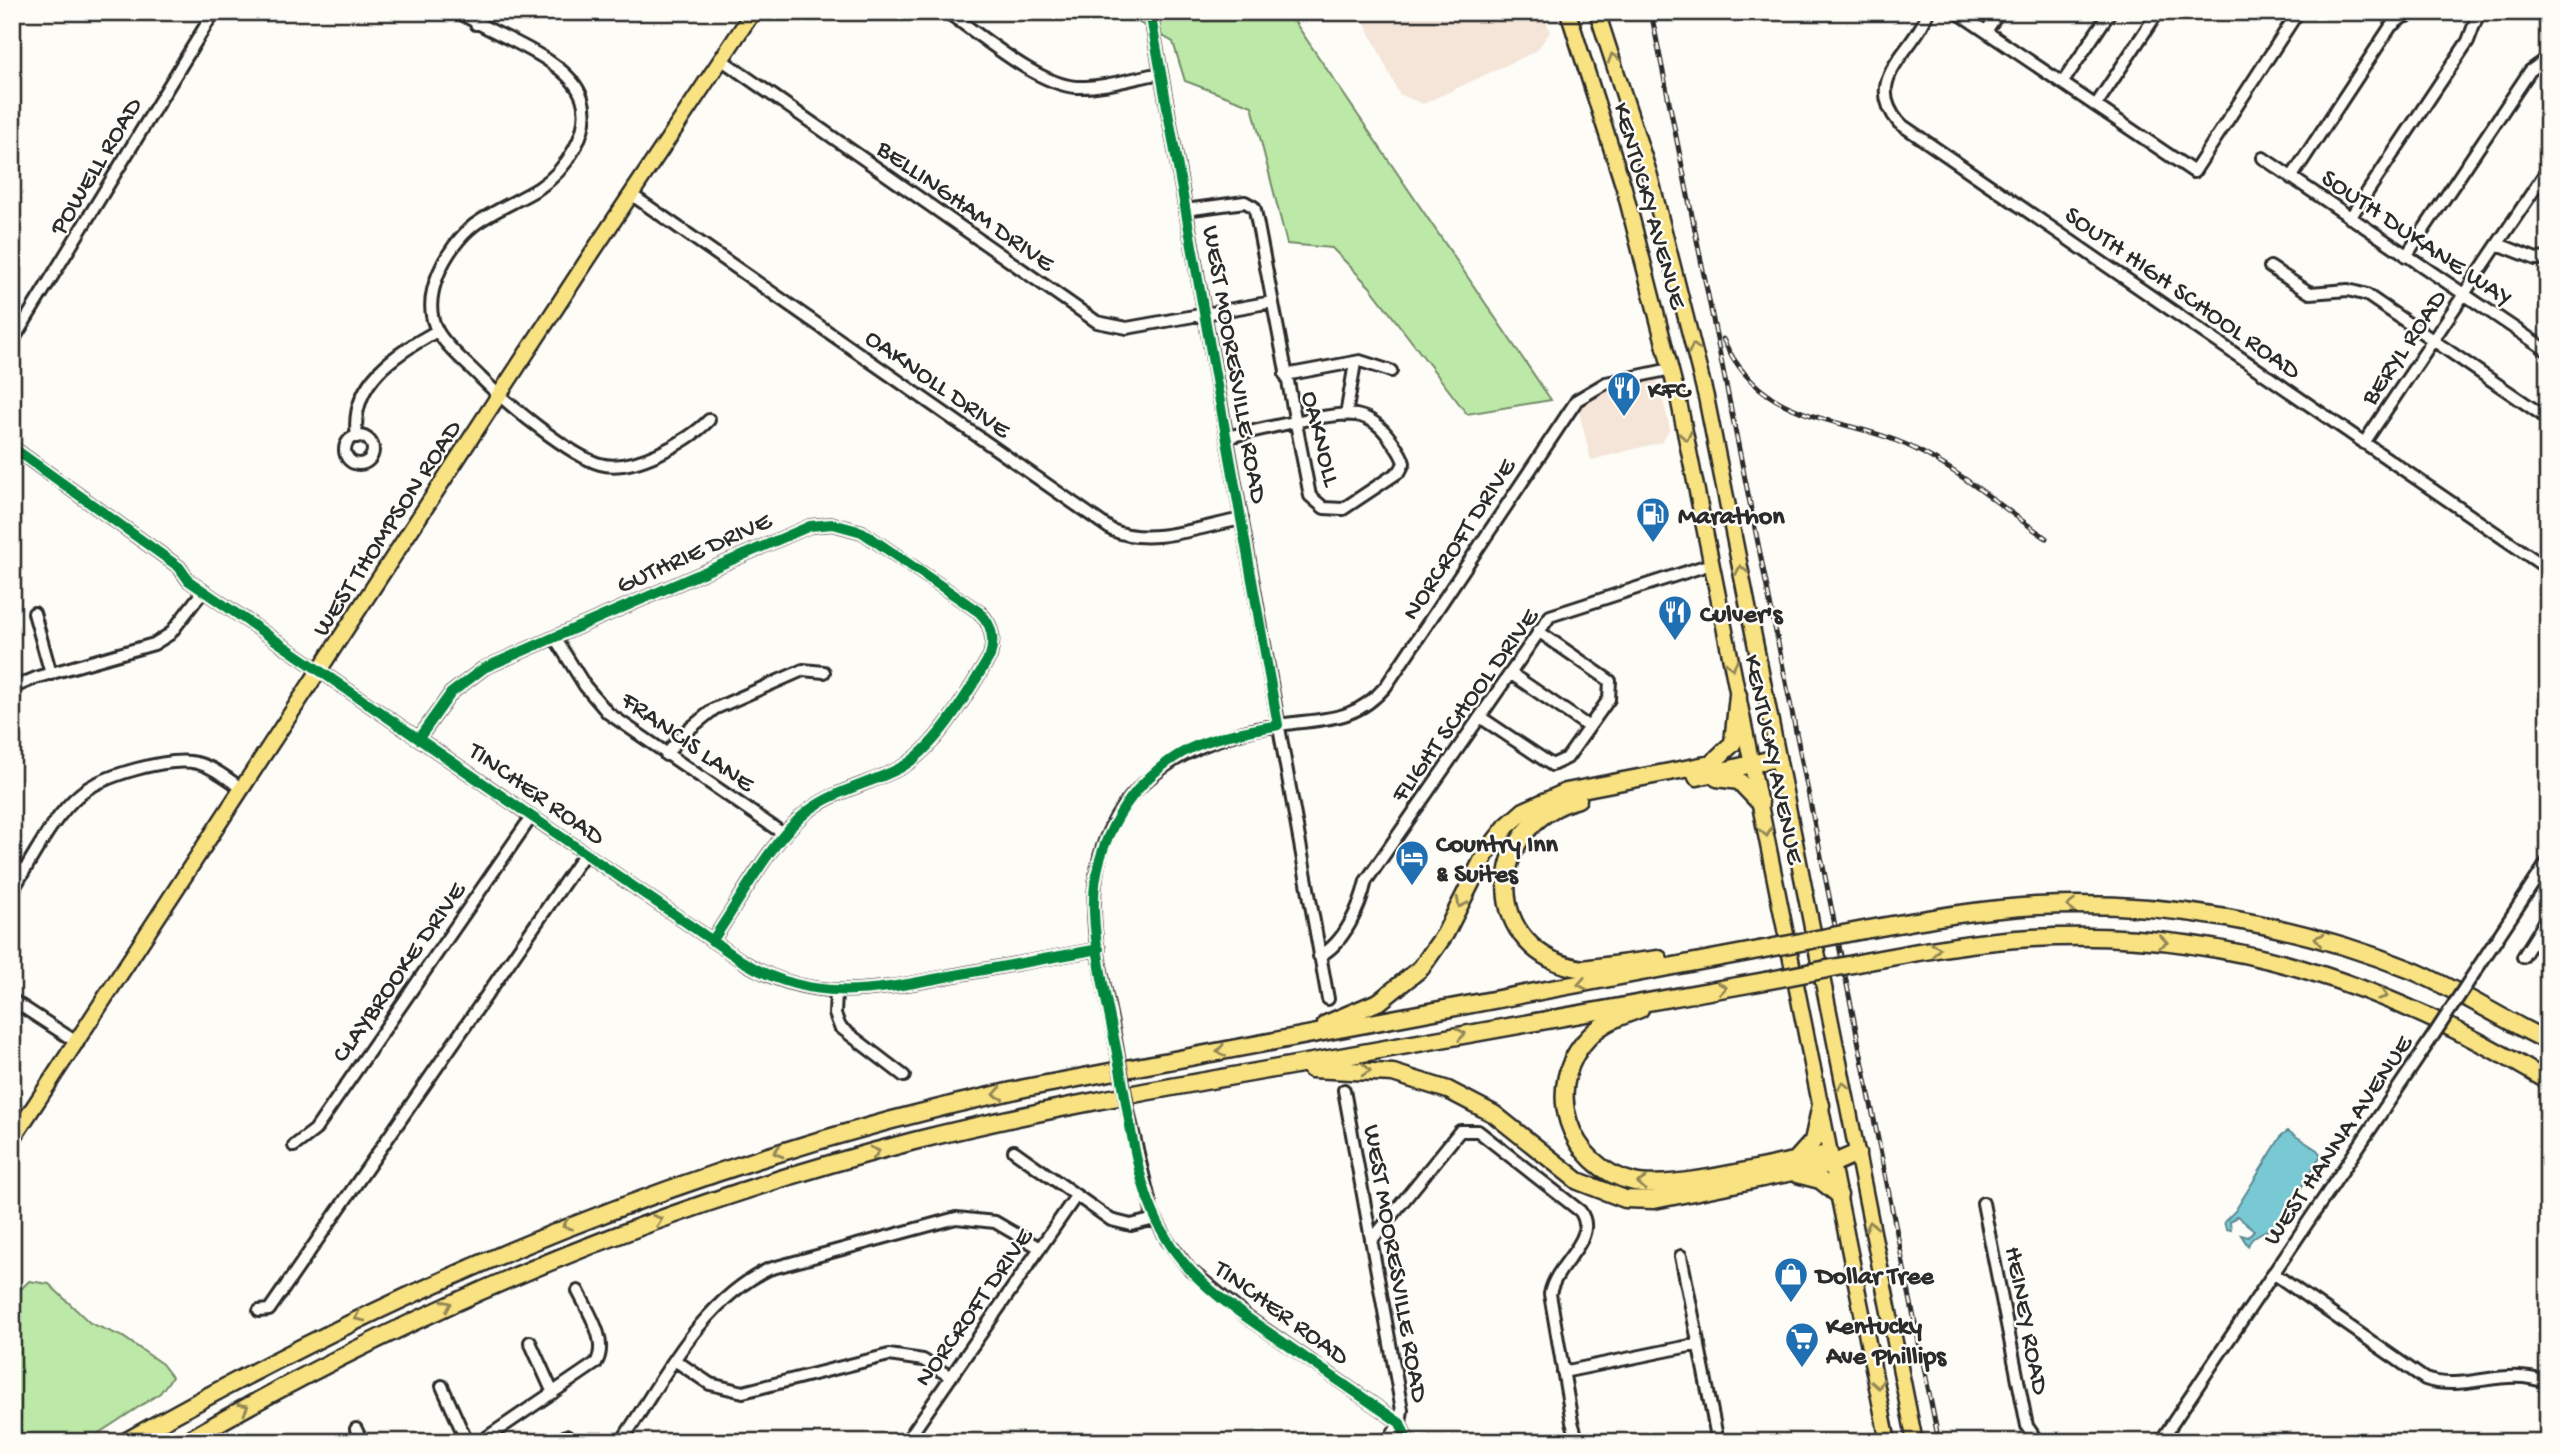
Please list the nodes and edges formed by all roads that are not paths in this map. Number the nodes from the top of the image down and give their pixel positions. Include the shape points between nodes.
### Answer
1 (214, 12) edge
2 (459, 12) edge
3 (484, 12) edge
4 (753, 12) edge
5 (947, 12) edge
6 (1150, 12) edge
7 (1567, 12) edge
8 (1597, 12) edge
9 (1928, 12) edge
10 (1958, 12) edge
11 (1999, 12) edge
12 (2110, 12) edge
13 (2158, 12) edge
14 (2298, 12) edge
15 (2420, 12) edge
16 (2479, 12) edge
17 (476, 24) junction
18 (1987, 30) junction
19 (2548, 58) edge
20 (722, 60) junction
21 (1161, 73) junction
22 (2063, 82) junction
23 (2096, 105) junction
24 (2263, 158) dead end
25 (2548, 169) edge
26 (2291, 178) junction
27 (632, 195) junction
28 (1185, 210) junction
29 (2350, 218) junction
30 (2498, 244) junction
31 (2406, 256) junction
32 (2548, 258) edge
33 (2270, 267) dead end
34 (2464, 295) junction
35 (1272, 302) junction
36 (1205, 314) junction
37 (437, 331) junction
38 (2433, 340) junction
39 (12, 342) edge
40 (2546, 346) edge
41 (1355, 363) junction
42 (1671, 369) junction
43 (1391, 371) dead end
44 (1286, 375) junction
45 (499, 397) junction
46 (1346, 415) junction
47 (2548, 419) edge
48 (709, 420) dead end
49 (1294, 424) junction
50 (358, 437) dead end
51 (1227, 437) junction
52 (2364, 443) junction
53 (12, 447) edge
54 (1242, 519) junction
55 (1712, 564) junction
56 (2548, 569) edge
57 (203, 591) junction
58 (34, 613) dead end
59 (1538, 631) junction
60 (555, 638) junction
61 (321, 670) junction
62 (824, 672) dead end
63 (1510, 673) junction
64 (51, 674) junction
65 (12, 688) edge
66 (1738, 695) junction
67 (1480, 717) junction
68 (1278, 725) junction
69 (1589, 727) junction
70 (419, 738) junction
71 (666, 754) junction
72 (1777, 758) junction
73 (1752, 761) junction
74 (1711, 764) junction
75 (1693, 778) junction
76 (243, 789) junction
77 (1760, 803) junction
78 (531, 816) junction
79 (785, 835) junction
80 (585, 853) junction
81 (2548, 861) edge
82 (12, 891) edge
83 (2548, 917) edge
84 (712, 941) junction
85 (1099, 949) junction
86 (1752, 952) junction
87 (1319, 956) junction
88 (2523, 957) dead end
89 (836, 992) junction
90 (1678, 995) junction
91 (1328, 999) dead end
92 (12, 1000) edge
93 (2530, 1032) junction
94 (2475, 1038) junction
95 (1288, 1039) junction
96 (2548, 1041) edge
97 (78, 1043) junction
98 (2548, 1046) edge
99 (1273, 1069) junction
100 (904, 1076) dead end
101 (2548, 1081) edge
102 (1344, 1090) dead end
103 (2548, 1094) edge
104 (1821, 1105) junction
105 (12, 1140) edge
106 (294, 1146) dead end
107 (1014, 1151) dead end
108 (1857, 1153) junction
109 (1831, 1158) junction
110 (1792, 1166) junction
111 (1839, 1195) junction
112 (1076, 1196) junction
113 (1983, 1203) dead end
114 (1155, 1219) junction
115 (1371, 1241) junction
116 (1040, 1248) junction
117 (1681, 1256) dead end
118 (2273, 1273) junction
119 (578, 1291) dead end
120 (258, 1311) dead end
121 (530, 1342) dead end
122 (1699, 1344) junction
123 (676, 1361) junction
124 (1563, 1372) junction
125 (951, 1377) junction
126 (2548, 1383) edge
127 (442, 1386) dead end
128 (553, 1392) junction
129 (1400, 1423) junction
130 (356, 1429) dead end
131 (125, 1442) edge
132 (185, 1442) edge
133 (362, 1442) edge
134 (467, 1442) edge
135 (480, 1442) edge
136 (621, 1442) edge
137 (906, 1442) edge
138 (1387, 1442) edge
139 (1408, 1442) edge
140 (1578, 1442) edge
141 (1718, 1442) edge
142 (1888, 1442) edge
143 (1915, 1442) edge
144 (2038, 1442) edge
145 (2160, 1442) edge

1 - 39 street, POWELL ROAD
2 - 17 street
3 - 17 street
4 - 20 main road, WEST THOMPSON ROAD
5 - 21 street via 1040,75 1061,84 1088,87
6 - 21 street, WEST MOORESVILLE ROAD
7 - 42 main road, KENTUCKY AVENUE via 1624,188
72 -> 8 main road, KENTUCKY AVENUE via 1678,276
9 - 52 street, SOUTH HIGH SCHOOL ROAD via 1886,80 1885,98 1899,123
10 - 18 street
11 - 18 street
12 - 22 street
13 - 23 street
14 - 23 street via 2194,172
15 - 26 street via 2391,26
16 - 29 street via 2468,41
17 - 37 street via 528,49 565,74 581,96 584,123 577,144 551,178 481,220 464,236 432,291 431,314
18 - 22 street
19 - 31 street via 2524,78
20 - 27 main road, WEST THOMPSON ROAD
20 - 36 street, BELLINGHAM DRIVE via 1094,321 1128,328
21 - 28 street, WEST MOORESVILLE ROAD
22 - 23 street
24 - 26 street, SOUTH DUKANE WAY
25 - 30 street, BERYL ROAD
26 - 29 street, SOUTH DUKANE WAY
27 - 45 main road, WEST THOMPSON ROAD
27 - 54 street, OAKNOLL DRIVE via 1112,530 1148,537
28 - 35 street, OAKNOLL via 1245,202 1253,205
28 - 36 street, WEST MOORESVILLE ROAD
29 - 31 street, SOUTH DUKANE WAY
30 - 32 street via 2536,259
30 - 34 street, BERYL ROAD
31 - 34 street, SOUTH DUKANE WAY
33 - 38 street via 2310,293 2344,289 2364,293
34 - 38 street, BERYL ROAD
34 - 40 street, SOUTH DUKANE WAY
35 - 36 street, BELLINGHAM DRIVE
35 - 44 street, OAKNOLL
36 - 51 street, WEST MOORESVILLE ROAD
37 - 45 street
37 - 50 street via 397,353 376,373 360,407
38 - 47 street
38 - 52 street, BERYL ROAD
41 - 43 street via 1367,362
41 - 44 street
41 - 46 street
42 -> 55 main road, KENTUCKY AVENUE
42 - 68 street, NORCROFT DRIVE via 1606,383 1577,400 1370,704 1345,716
44 - 49 street, OAKNOLL
45 - 48 street via 576,452 601,464 630,464 693,437
45 - 61 main road, WEST THOMPSON ROAD
46 - 49 street
46 - 49 street, OAKNOLL via 1371,420 1404,461 1400,471 1348,507 1324,508 1307,491
49 - 51 street
51 - 54 street, WEST MOORESVILLE ROAD
52 - 56 street, SOUTH HIGH SCHOOL ROAD
53 - 57 street, TINCHER ROAD via 179,567 187,580
54 - 68 street, WEST MOORESVILLE ROAD
55 - 59 street, FLIGHT SCHOOL DRIVE via 1550,616
55 -> 66 main road, KENTUCKY AVENUE
57 - 61 street, TINCHER ROAD
57 - 64 street via 170,634 154,644
58 - 64 street
59 - 63 street, FLIGHT SCHOOL DRIVE
59 - 69 street via 1609,681 1609,699
60 - 70 street, GUTHRIE DRIVE via 467,679 451,693
60 - 71 street, FRANCIS LANE via 608,713
60 - 79 street, GUTHRIE DRIVE via 796,530 829,524 872,538 979,612 991,631 990,656 928,747 901,767 824,800
61 - 70 street, TINCHER ROAD
61 - 76 main road, WEST THOMPSON ROAD
62 - 71 street via 803,670 714,709 682,734
63 - 67 street, FLIGHT SCHOOL DRIVE
63 - 69 street
64 - 65 street
66 - 73 main road, KENTUCKY AVENUE
66 - 74 highway via 1733,743
67 - 69 street via 1552,765 1567,758
67 - 87 street, FLIGHT SCHOOL DRIVE via 1366,881 1361,903 1331,950
68 - 85 street, NORCROFT DRIVE via 1191,748 1137,790 1116,819 1100,857 1094,902
68 - 87 street, WEST MOORESVILLE ROAD
70 - 78 street, TINCHER ROAD
71 - 79 street, FRANCIS LANE
72 - 73 highway
108 -> 72 main road, KENTUCKY AVENUE
73 - 74 highway
73 - 75 highway
73 - 77 main road, KENTUCKY AVENUE
74 -> 95 highway via 1566,792 1534,804 1492,844 1438,947 1412,977 1368,1007
75 - 77 highway via 1736,780
75 - 86 highway via 1586,797 1540,816 1510,858 1505,880 1510,910 1533,948 1571,967 1728,950
76 - 82 street via 206,765 184,761 99,783 69,804
76 - 97 main road, WEST THOMPSON ROAD
77 -> 104 main road, KENTUCKY AVENUE
78 - 80 street, TINCHER ROAD
78 - 106 street, CLAYBROOKE DRIVE via 315,1130
79 - 84 street
80 - 84 street, TINCHER ROAD
80 - 120 street via 269,1310
81 - 118 street, WEST HANNA AVENUE, bridge
83 - 88 street
84 - 89 street, TINCHER ROAD via 772,977
85 - 89 street, TINCHER ROAD via 877,990
85 - 114 street, TINCHER ROAD, bridge via 1142,1179
93 -> 86 highway, bridge via 2459,992 2377,957 2297,933 2207,916 2116,907 2036,906 1959,914
86 -> 95 highway
87 - 91 street, WEST MOORESVILLE ROAD
89 - 100 street via 835,1014 843,1031
90 -> 94 highway, bridge via 1965,944 2113,938 2243,954 2317,972 2397,1000
99 -> 90 highway
110 -> 90 highway via 1645,1184 1610,1174 1583,1152 1565,1113 1565,1084 1573,1058 1606,1023
92 - 97 street
93 - 96 highway
93 - 98 highway
94 - 101 highway
94 - 103 highway
95 -> 131 highway via 942,1107 779,1151 676,1185 433,1282 241,1377
97 - 105 main road, WEST THOMPSON ROAD
99 -> 110 highway via 1377,1071 1433,1084 1494,1114 1578,1181 1625,1199 1654,1200
132 -> 99 highway via 295,1380 444,1307 573,1251 706,1203 960,1130
102 - 115 street, WEST MOORESVILLE ROAD
104 - 109 main road, KENTUCKY AVENUE
104 - 110 highway via 1813,1140
107 - 112 street
108 - 109 highway
143 -> 108 main road, KENTUCKY AVENUE
109 - 110 highway
109 - 111 main road, KENTUCKY AVENUE
110 - 111 highway
111 -> 142 main road, KENTUCKY AVENUE
112 - 114 street via 1119,1223
112 - 116 street, NORCROFT DRIVE
113 - 144 street, HEINEY ROAD via 2027,1426
114 - 129 street, TINCHER ROAD via 1176,1253 1212,1291
115 - 124 street via 1460,1131 1478,1131 1587,1221 1587,1234 1553,1279 1550,1294
115 - 129 street, WEST MOORESVILLE ROAD via 1402,1410
116 - 123 street via 995,1222 956,1218 794,1261 733,1289 707,1316
116 - 125 street, NORCROFT DRIVE
117 - 122 street
118 - 126 street via 2425,1379 2455,1383 2510,1375
118 - 145 street, WEST HANNA AVENUE
119 - 128 street via 601,1343 601,1354 593,1366
121 - 128 street
122 - 124 street
122 - 141 street
123 - 125 street via 710,1384 743,1392 889,1355 923,1360
123 - 136 street
124 - 140 street
125 - 137 street, NORCROFT DRIVE
127 - 134 street
128 - 135 street
129 - 138 street
129 - 139 street, WEST MOORESVILLE ROAD
130 - 133 street

